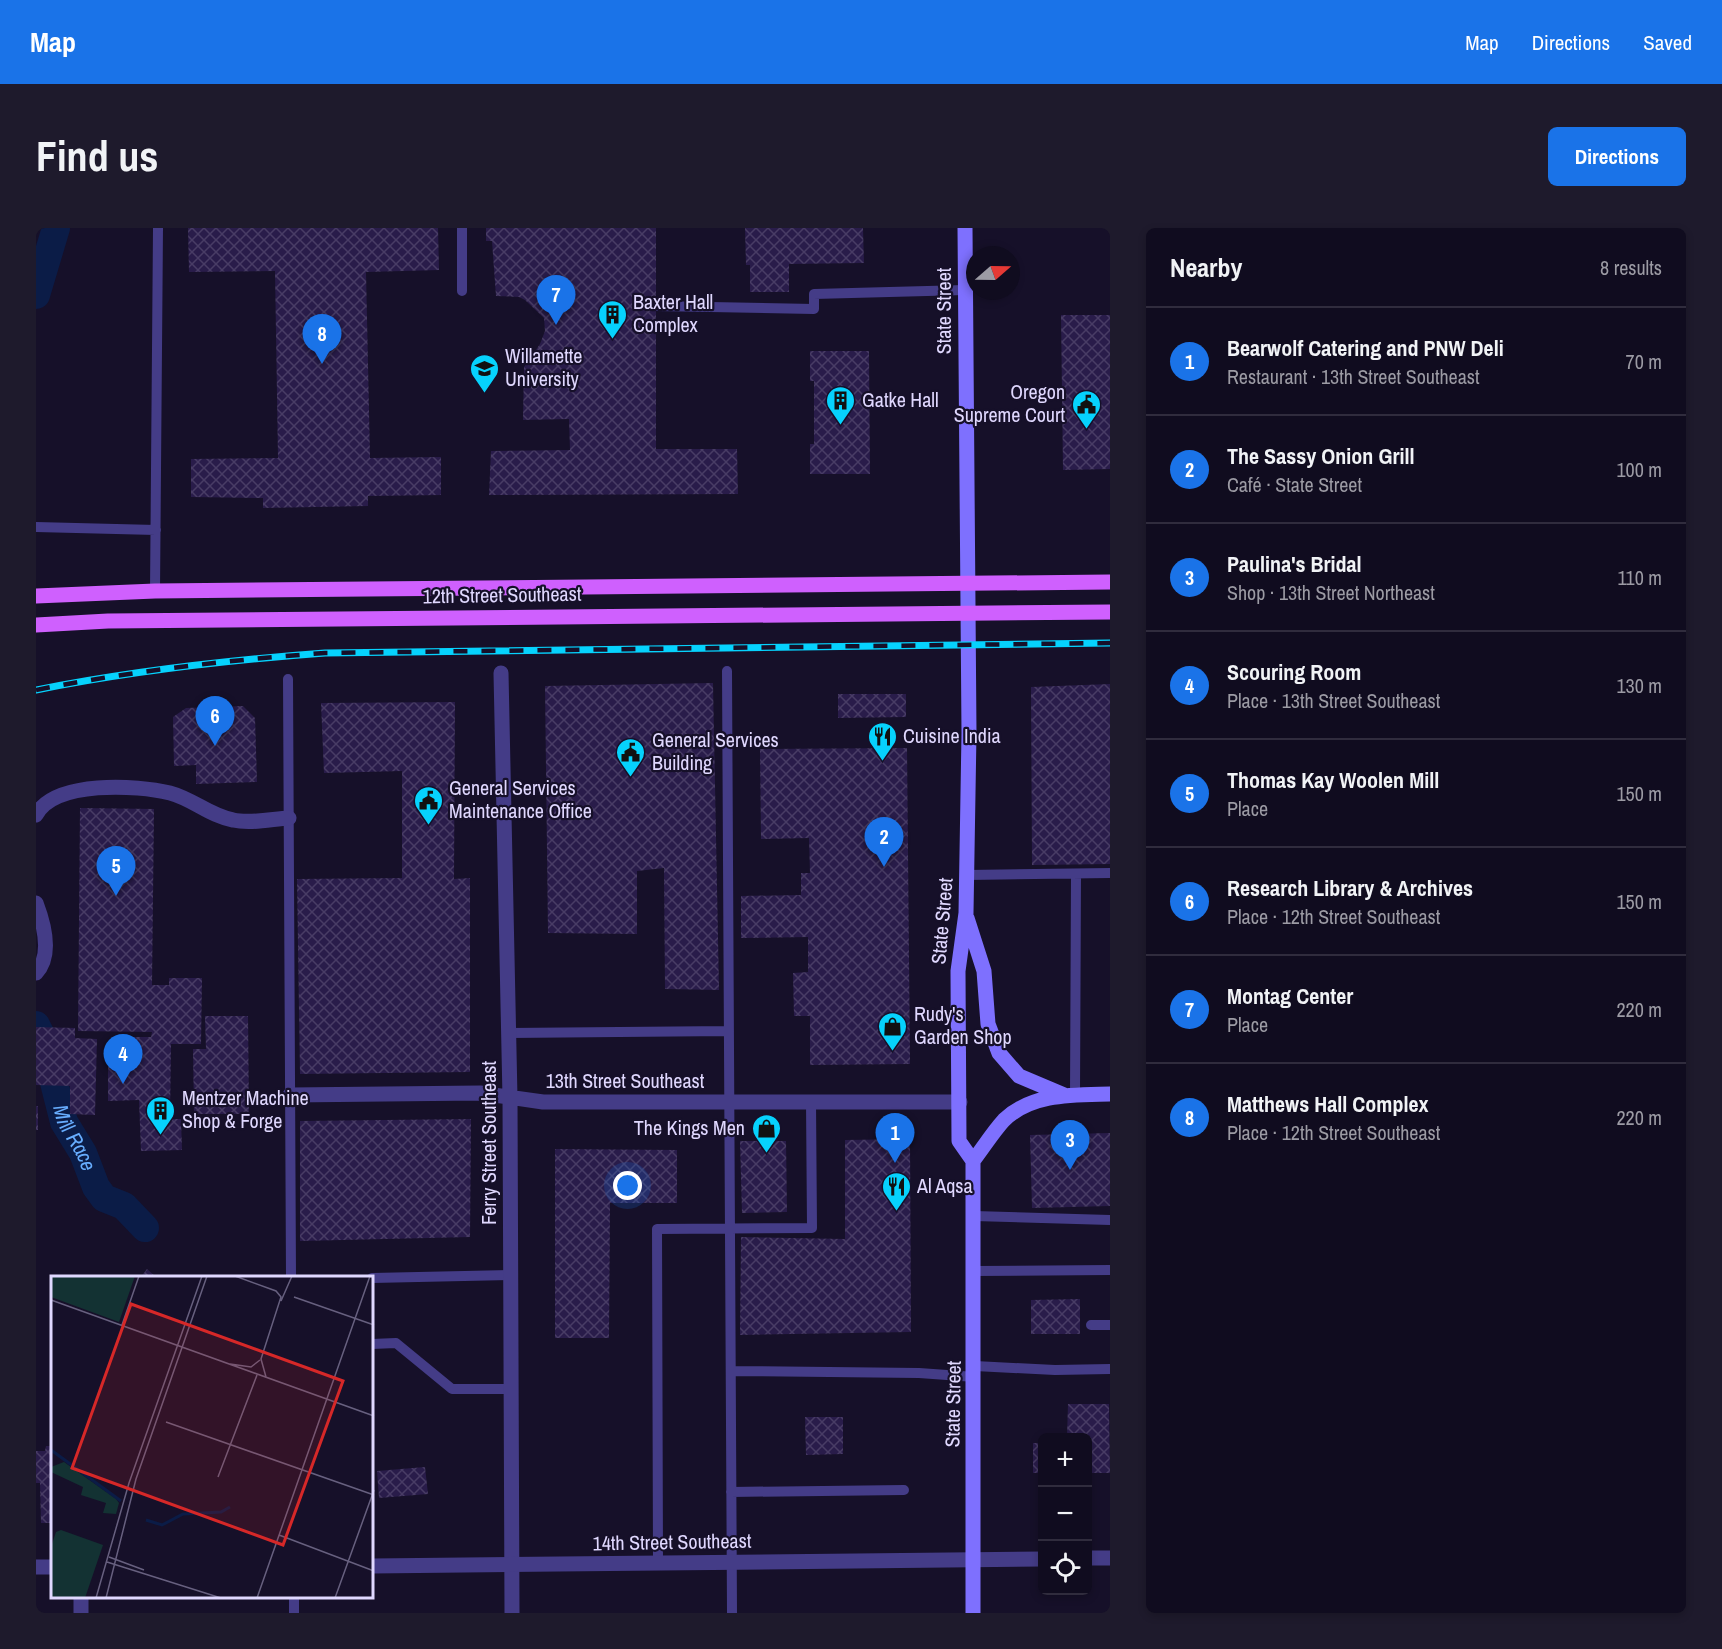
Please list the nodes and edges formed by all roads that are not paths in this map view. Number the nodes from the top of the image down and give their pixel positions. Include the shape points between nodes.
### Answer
1 (158, 228) edge
2 (462, 228) edge
3 (965, 228) edge
4 (965, 290) junction
5 (462, 291) dead end
6 (656, 306) dead end
7 (36, 527) edge
8 (156, 530) junction
9 (1110, 582) edge
10 (968, 583) junction
11 (155, 591) junction
12 (36, 596) edge
13 (968, 612) junction
14 (1110, 612) edge
15 (36, 626) edge
16 (727, 671) dead end
17 (501, 673) dead end
18 (288, 679) dead end
19 (36, 815) edge
20 (289, 818) junction
21 (1110, 873) edge
22 (1076, 874) junction
23 (967, 875) junction
24 (36, 903) edge
25 (966, 913) junction
26 (36, 974) edge
27 (729, 1031) junction
28 (509, 1033) junction
29 (1110, 1094) edge
30 (290, 1095) junction
31 (1069, 1095) junction
32 (510, 1098) junction
33 (730, 1102) junction
34 (811, 1102) junction
35 (960, 1102) junction
36 (973, 1161) junction
37 (974, 1216) junction
38 (1110, 1220) edge
39 (730, 1229) junction
40 (1110, 1270) edge
41 (974, 1271) junction
42 (511, 1275) junction
43 (291, 1276) edge
44 (374, 1278) edge
45 (1091, 1325) dead end
46 (1110, 1325) edge
47 (374, 1344) edge
48 (1110, 1369) edge
49 (731, 1371) junction
50 (975, 1371) junction
51 (512, 1389) junction
52 (904, 1490) dead end
53 (731, 1492) junction
54 (1092, 1558) edge
55 (1110, 1558) edge
56 (973, 1559) junction
57 (1038, 1559) edge
58 (732, 1562) junction
59 (658, 1563) junction
60 (374, 1566) edge
61 (512, 1566) junction
62 (512, 1613) edge
63 (732, 1613) edge
64 (973, 1613) edge

1 - 8 lane
2 - 5 lane
3 - 4 main road, State Street
4 - 6 lane via 814,294 814,309
4 - 10 main road, State Street
7 - 8 lane
8 - 11 lane
9 - 10 main road, 12th Street Southeast
10 - 11 main road, 12th Street Southeast
10 - 13 main road, State Street
11 - 12 main road, 12th Street Southeast
13 - 14 main road, 12th Street Southeast
13 - 15 main road, 12th Street Southeast via 108,621
13 - 23 main road, State Street
16 - 27 lane
17 - 28 street, Ferry Street Southeast
18 - 20 lane
19 - 20 street via 50,801 69,794 126,787 171,794 235,821
20 - 30 lane
21 - 22 lane
22 - 23 lane
22 - 31 lane
23 - 25 main road, State Street
24 - 26 street via 45,953
25 - 31 main road via 984,971 988,1024 999,1053 1019,1076
25 - 35 main road, State Street via 958,970
27 - 28 lane
27 - 33 lane
28 - 32 street, Ferry Street Southeast
29 - 31 main road
30 - 32 street, 13th Street Southeast via 480,1093
30 - 43 lane
31 - 36 main road via 1037,1101 1009,1117
32 - 33 street, 13th Street Southeast via 543,1102
32 - 42 street, Ferry Street Southeast
33 - 34 street, 13th Street Southeast
33 - 39 lane
34 - 35 street, 13th Street Southeast
34 - 39 lane via 812,1228
35 - 36 main road, State Street via 959,1141
36 - 37 main road, State Street
37 - 38 lane
37 - 41 main road, State Street
39 - 49 lane
39 - 59 lane via 657,1229
40 - 41 lane
41 - 50 main road, State Street
42 - 44 lane
42 - 51 street, Ferry Street Southeast
45 - 46 lane
47 - 51 lane via 396,1343 452,1389
48 - 50 lane
49 - 50 lane
49 - 53 lane
50 - 56 main road, State Street
51 - 61 street, Ferry Street Southeast
52 - 53 lane
53 - 58 lane
54 - 55 street
56 - 57 street, 14th Street Southeast
56 - 58 street, 14th Street Southeast
56 - 64 main road, State Street
58 - 59 street, 14th Street Southeast
58 - 63 lane
59 - 61 street, 14th Street Southeast
60 - 61 street, 14th Street Southeast
61 - 62 street, Ferry Street Southeast

